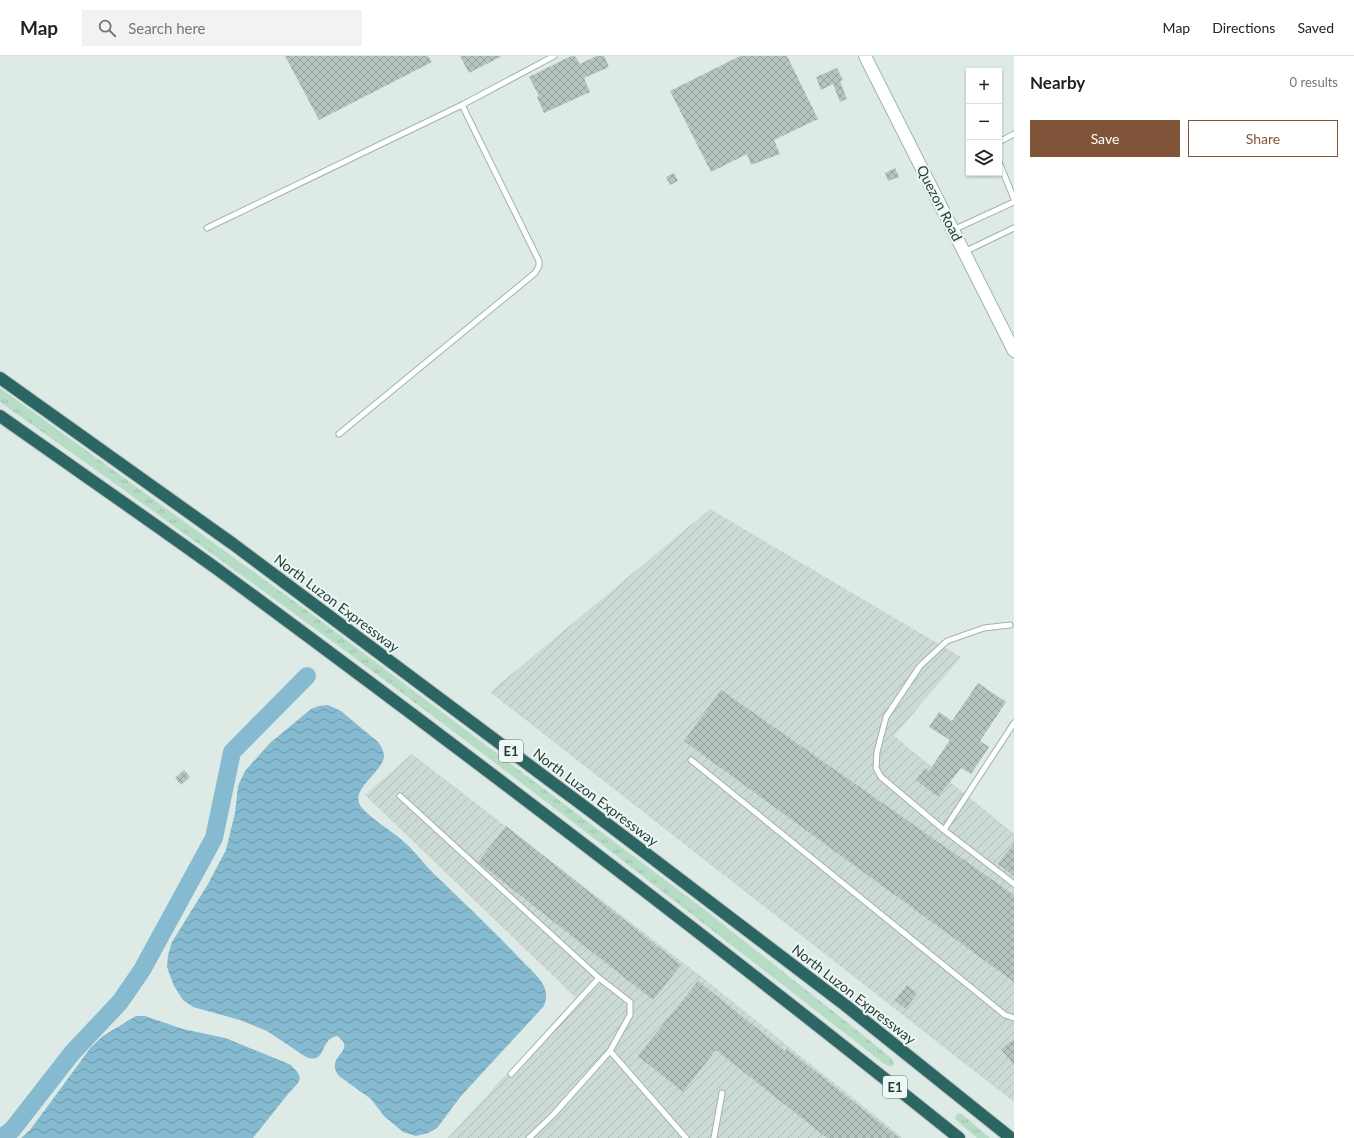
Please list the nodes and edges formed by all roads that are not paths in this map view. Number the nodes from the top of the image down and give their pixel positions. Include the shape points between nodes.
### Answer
1 (554, 56) edge
2 (865, 56) edge
3 (462, 105) junction
4 (1014, 134) edge
5 (1002, 140) edge
6 (1002, 169) edge
7 (1014, 199) edge
8 (1014, 202) edge
9 (206, 228) dead end
10 (1014, 228) edge
11 (953, 230) junction
12 (964, 252) junction
13 (1014, 350) edge
14 (0, 378) edge
15 (0, 416) edge
16 (339, 434) dead end
17 (1010, 625) dead end
18 (1014, 723) edge
19 (691, 760) dead end
20 (400, 796) dead end
21 (944, 830) junction
22 (1014, 884) edge
23 (599, 978) junction
24 (1014, 1018) edge
25 (831, 1035) junction
26 (610, 1051) junction
27 (511, 1074) dead end
28 (722, 1093) dead end
29 (529, 1138) edge
30 (686, 1138) edge
31 (714, 1138) edge
32 (946, 1138) edge
33 (959, 1138) edge
34 (1011, 1138) edge

1 - 3 lane
2 - 11 main road, Quezon Road
3 - 9 lane
3 - 16 lane via 539,261 539,266 535,273
4 - 5 lane
6 - 7 lane
8 - 11 lane
10 - 12 lane
11 - 12 main road, Quezon Road
12 - 13 main road, Quezon Road
14 - 34 highway, North Luzon Expressway / E1 via 233,544 589,810 844,1005
15 - 25 highway, E1 via 234,583 572,835
17 - 21 lane via 984,628 947,641 920,666 886,717 877,752 876,768 881,777
18 - 21 lane
19 - 24 lane via 1005,1015
20 - 23 lane
21 - 22 lane
23 - 26 lane via 630,1002 630,1015
23 - 27 lane
25 - 32 highway via 854,1063
25 - 33 highway, E1
26 - 29 lane
26 - 30 lane
28 - 31 lane

